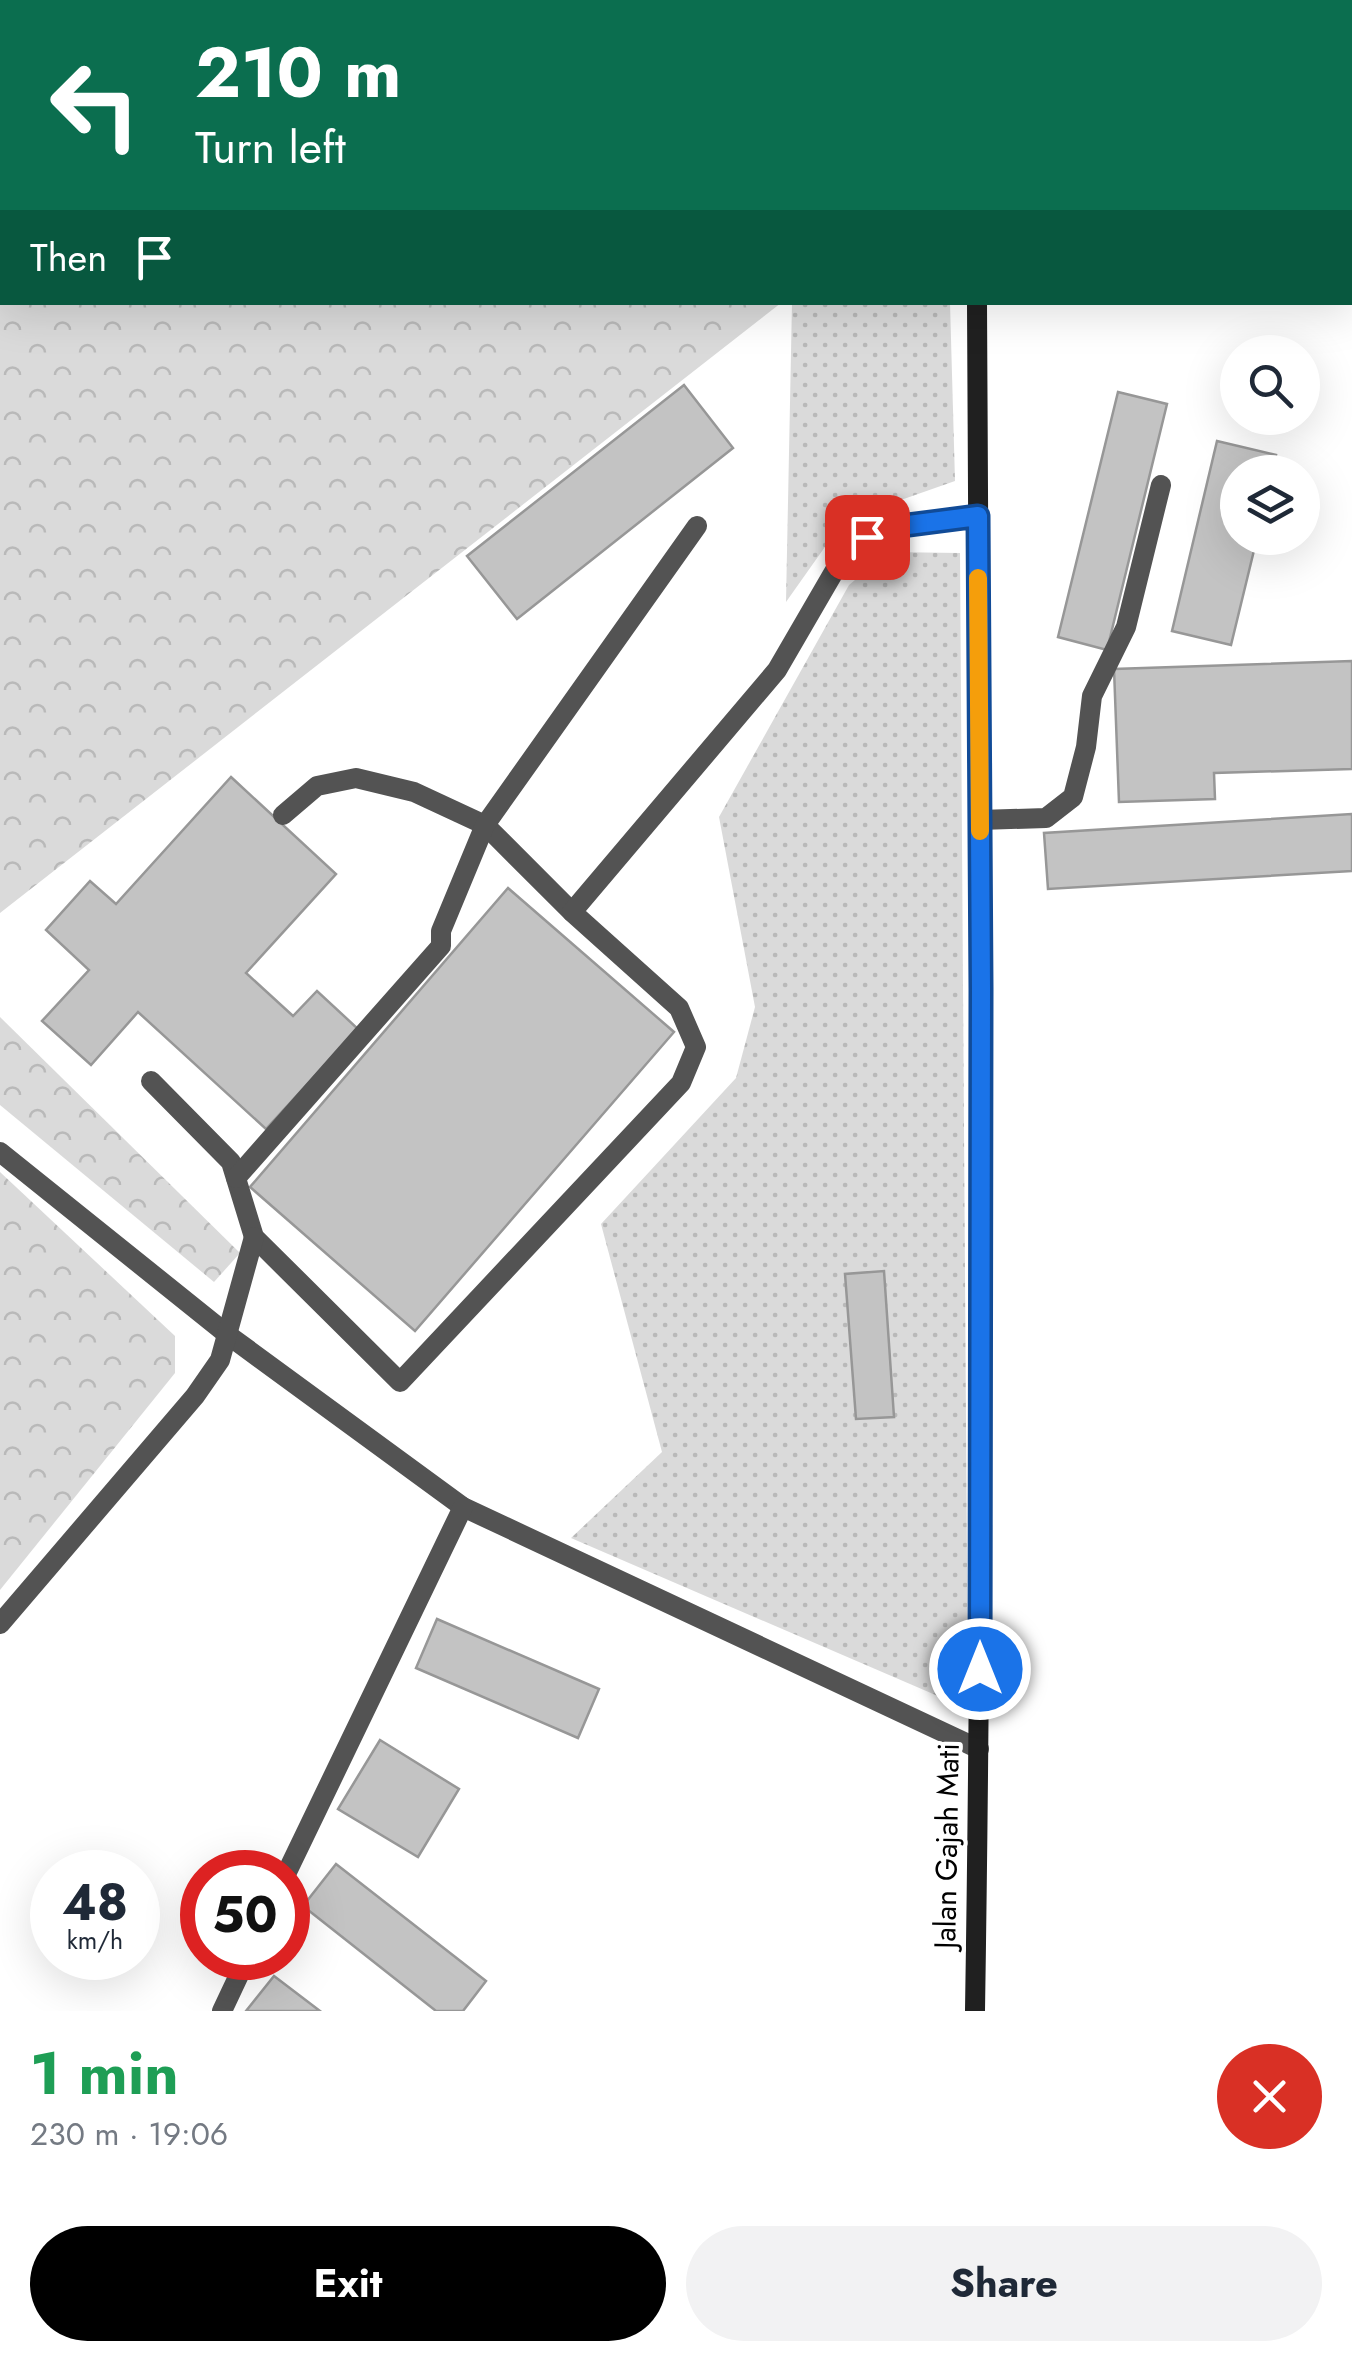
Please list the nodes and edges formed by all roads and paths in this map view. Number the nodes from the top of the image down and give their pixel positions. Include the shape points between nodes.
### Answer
1 (977, 305) edge
2 (1161, 486) dead end
3 (978, 516) junction
4 (697, 526) dead end
5 (282, 815) dead end
6 (980, 820) junction
7 (485, 825) junction
8 (572, 912) junction
9 (151, 1081) dead end
10 (0, 1152) edge
11 (236, 1178) junction
12 (254, 1237) junction
13 (228, 1336) junction
14 (463, 1507) junction
15 (0, 1624) edge
16 (979, 1749) junction
17 (298, 1850) edge
18 (236, 1980) edge
19 (222, 2011) edge
20 (975, 2011) edge

1 - 3 main road, Jalan Gajah Mati
2 - 6 lane via 1126,628 1092,696 1073,797 1046,818
3 - 6 main road, Jalan Gajah Mati
3 - 8 lane via 885,528 849,546 777,670
4 - 7 lane
5 - 7 lane via 317,786 356,778 414,792
6 - 16 main road, Jalan Gajah Mati
7 - 8 lane
7 - 11 lane via 440,931 440,946
8 - 12 lane via 679,1008 696,1047 682,1084 400,1382
9 - 11 lane via 231,1162
10 - 13 lane
11 - 12 lane
12 - 13 lane
13 - 14 lane
13 - 15 lane via 195,1396
14 - 16 lane
14 - 17 lane
16 - 20 main road, Jalan Gajah Mati
18 - 19 lane

